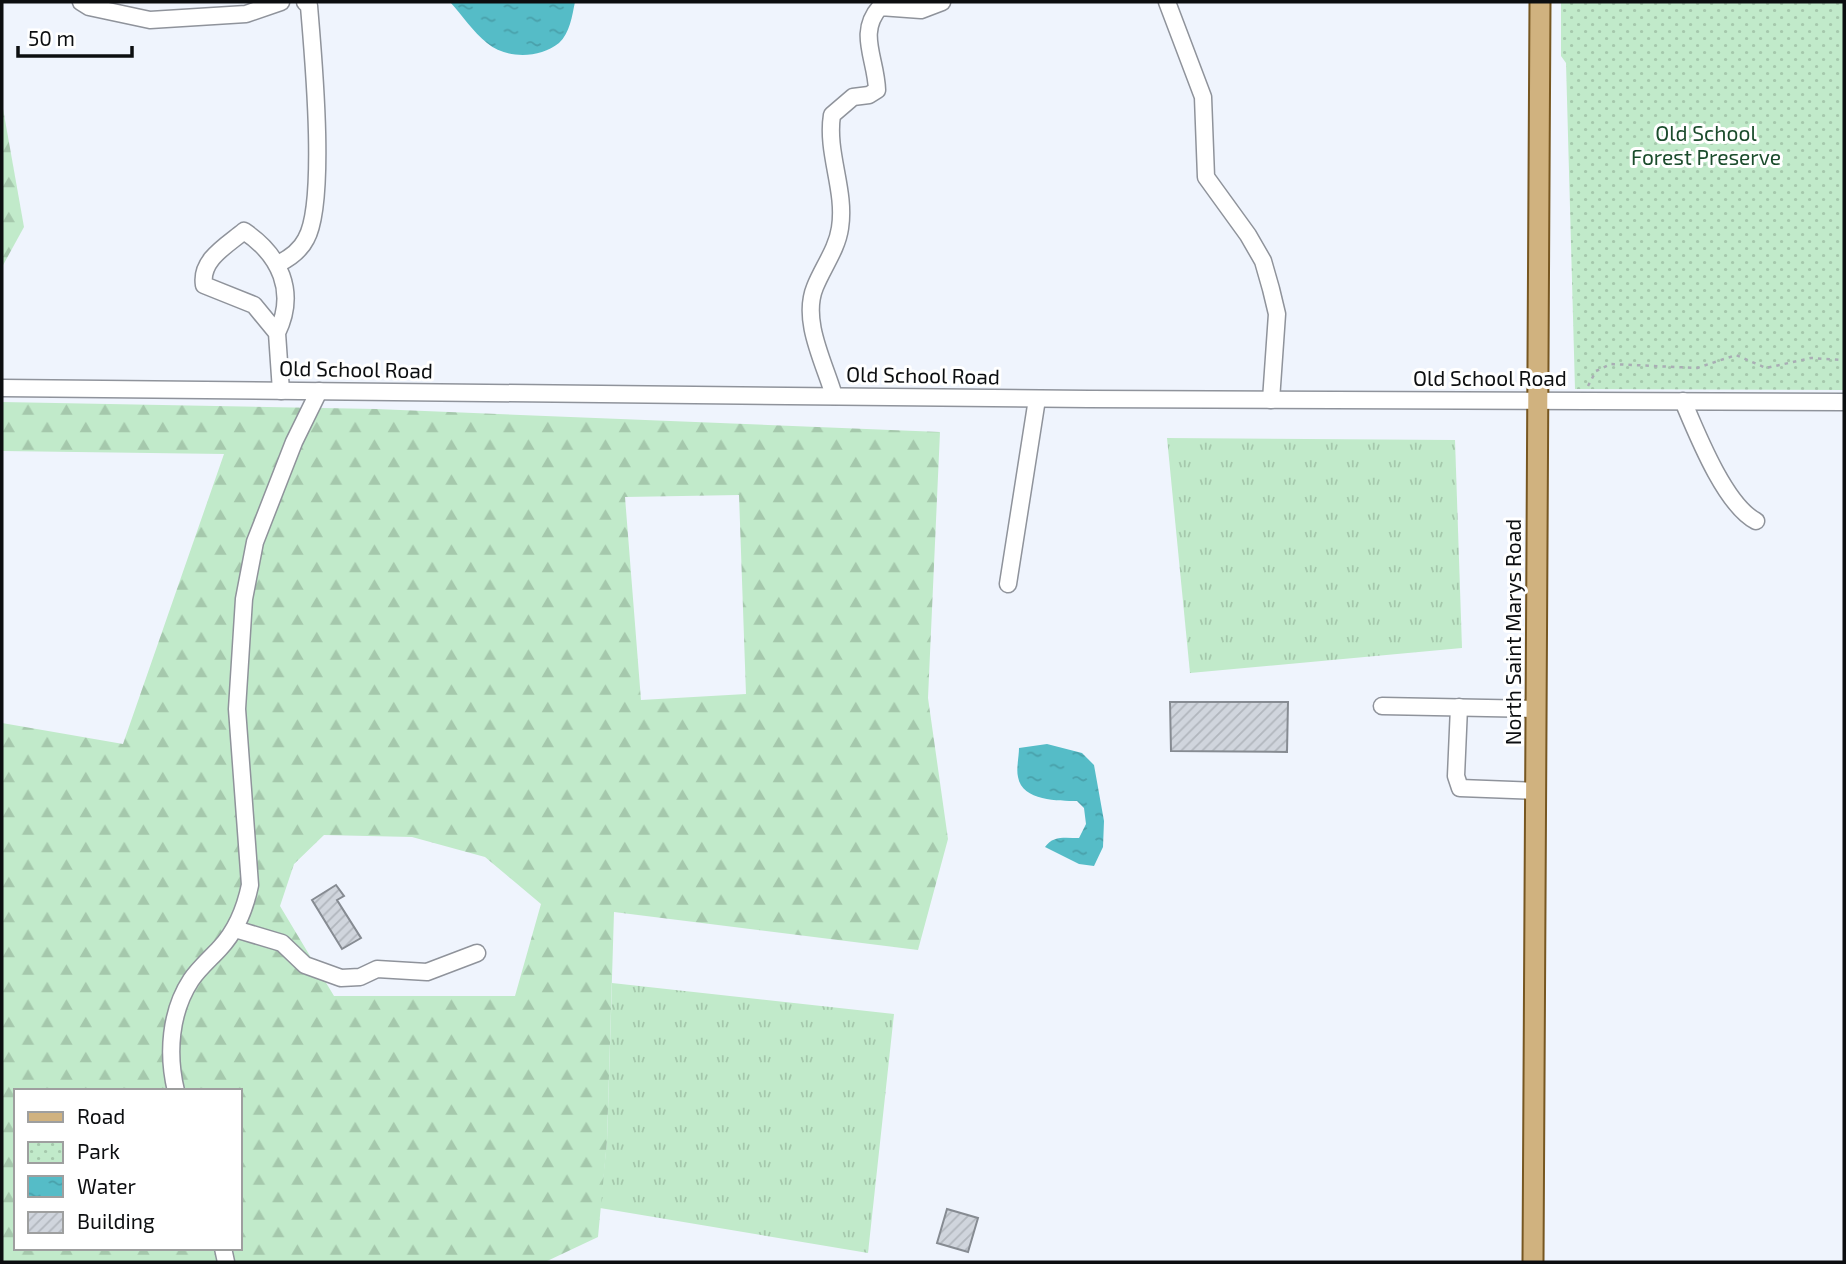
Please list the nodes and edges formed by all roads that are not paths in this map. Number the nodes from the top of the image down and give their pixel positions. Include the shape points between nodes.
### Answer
1 (81, 2) edge
2 (281, 2) edge
3 (305, 2) edge
4 (942, 2) edge
5 (1167, 2) edge
6 (1540, 2) edge
7 (278, 264) junction
8 (277, 333) junction
9 (2, 388) edge
10 (281, 391) junction
11 (319, 391) junction
12 (834, 396) junction
13 (1037, 398) junction
14 (1271, 400) junction
15 (1537, 401) junction
16 (1683, 401) junction
17 (1844, 402) edge
18 (1756, 521) dead end
19 (1008, 584) dead end
20 (1382, 706) dead end
21 (1458, 707) junction
22 (1537, 709) junction
23 (1537, 791) junction
24 (235, 929) junction
25 (477, 953) dead end
26 (176, 1089) edge
27 (1534, 1262) edge

1 - 2 street via 150,20 246,14
3 - 7 street via 309,6 316,98 315,210 307,238
4 - 12 street via 921,9 880,7 866,31 877,90 853,97 832,115 840,228 813,290 812,327
5 - 14 street via 1203,97 1206,177 1263,261 1278,314
6 - 15 main road, North Saint Marys Road
7 - 8 street via 286,297
7 - 8 street via 244,231 209,261 202,273 204,285 254,305
8 - 10 street
9 - 10 street, Old School Road
10 - 11 street, Old School Road
11 - 12 street, Old School Road
11 - 24 street via 294,442 249,566 237,709 250,885
12 - 13 street, Old School Road
13 - 14 street, Old School Road
13 - 19 street
14 - 15 street, Old School Road
15 - 16 street, Old School Road
15 - 22 main road, North Saint Marys Road
16 - 17 street, Old School Road
16 - 18 street via 1738,507
20 - 21 street
21 - 22 street
21 - 23 street via 1456,776 1460,788
22 - 23 main road, North Saint Marys Road
23 - 27 main road, North Saint Marys Road
24 - 25 street via 282,943 306,965 341,978 360,977 377,969 427,972
24 - 26 street via 181,996 172,1033

